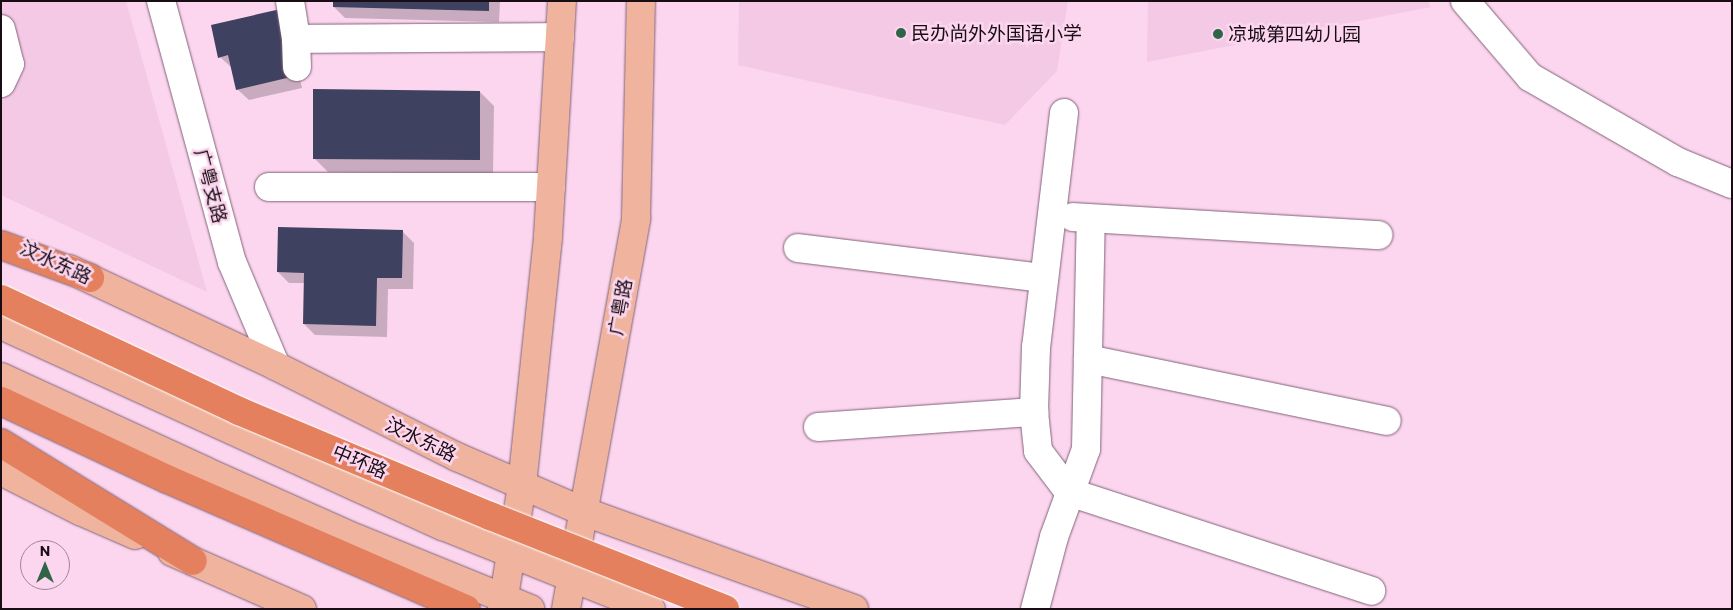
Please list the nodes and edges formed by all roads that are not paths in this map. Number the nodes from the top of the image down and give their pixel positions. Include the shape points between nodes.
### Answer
1 (161, 1) edge
2 (290, 1) edge
3 (562, 1) edge
4 (642, 1) edge
5 (1465, 1) edge
6 (1, 29) edge
7 (560, 37) junction
8 (296, 39) junction
9 (297, 67) dead end
10 (1, 82) edge
11 (1064, 114) dead end
12 (1732, 184) edge
13 (269, 187) dead end
14 (551, 187) junction
15 (1052, 214) junction
16 (1091, 219) junction
17 (1378, 235) dead end
18 (1, 237) edge
19 (1, 246) edge
20 (798, 248) dead end
21 (90, 278) junction
22 (1044, 278) junction
23 (1, 299) edge
24 (1, 325) edge
25 (1088, 359) junction
26 (276, 366) junction
27 (1, 377) edge
28 (1, 401) edge
29 (1034, 412) junction
30 (1387, 421) dead end
31 (818, 427) dead end
32 (1, 443) edge
33 (1, 470) edge
34 (522, 485) junction
35 (1068, 492) junction
36 (585, 512) junction
37 (510, 552) junction
38 (193, 561) junction
39 (572, 577) junction
40 (1371, 590) dead end
41 (503, 603) edge
42 (302, 609) edge
43 (466, 609) edge
44 (530, 609) edge
45 (566, 609) edge
46 (651, 609) edge
47 (726, 609) edge
48 (854, 609) edge
49 (1035, 609) edge

1 - 26 street, 广粤支路 via 232,262
2 - 8 street
3 - 7 main road
4 - 36 main road, 广粤路 via 636,218
5 - 12 street via 1530,77 1678,162
6 - 10 street via 10,64
7 - 8 street
7 - 14 main road
8 - 9 street
11 - 15 street
13 - 14 street
14 - 34 main road
15 - 16 street
15 - 22 street
16 - 17 street
16 - 25 street
18 - 21 main road, 汶水东路
19 - 21 highway
20 - 22 street
21 - 26 main road, 汶水东路
22 - 29 street via 1036,347
23 - 47 highway, 中环路, bridge via 239,411 490,516
24 - 37 main road via 434,522
25 - 30 street
25 - 35 street via 1086,449
26 - 34 main road, 汶水东路 via 456,457
27 - 41 main road
28 - 43 highway via 167,479
29 - 31 street
29 - 35 street via 1038,451
32 - 38 highway
33 - 38 main road via 80,511
34 - 36 main road, 汶水东路
34 - 37 main road
35 - 40 street
35 - 49 street
36 - 39 main road, 广粤路
36 - 48 main road, 汶水东路
37 - 39 main road
37 - 41 main road
38 - 42 main road
39 - 45 main road, 广粤路
39 - 46 main road
41 - 44 main road

